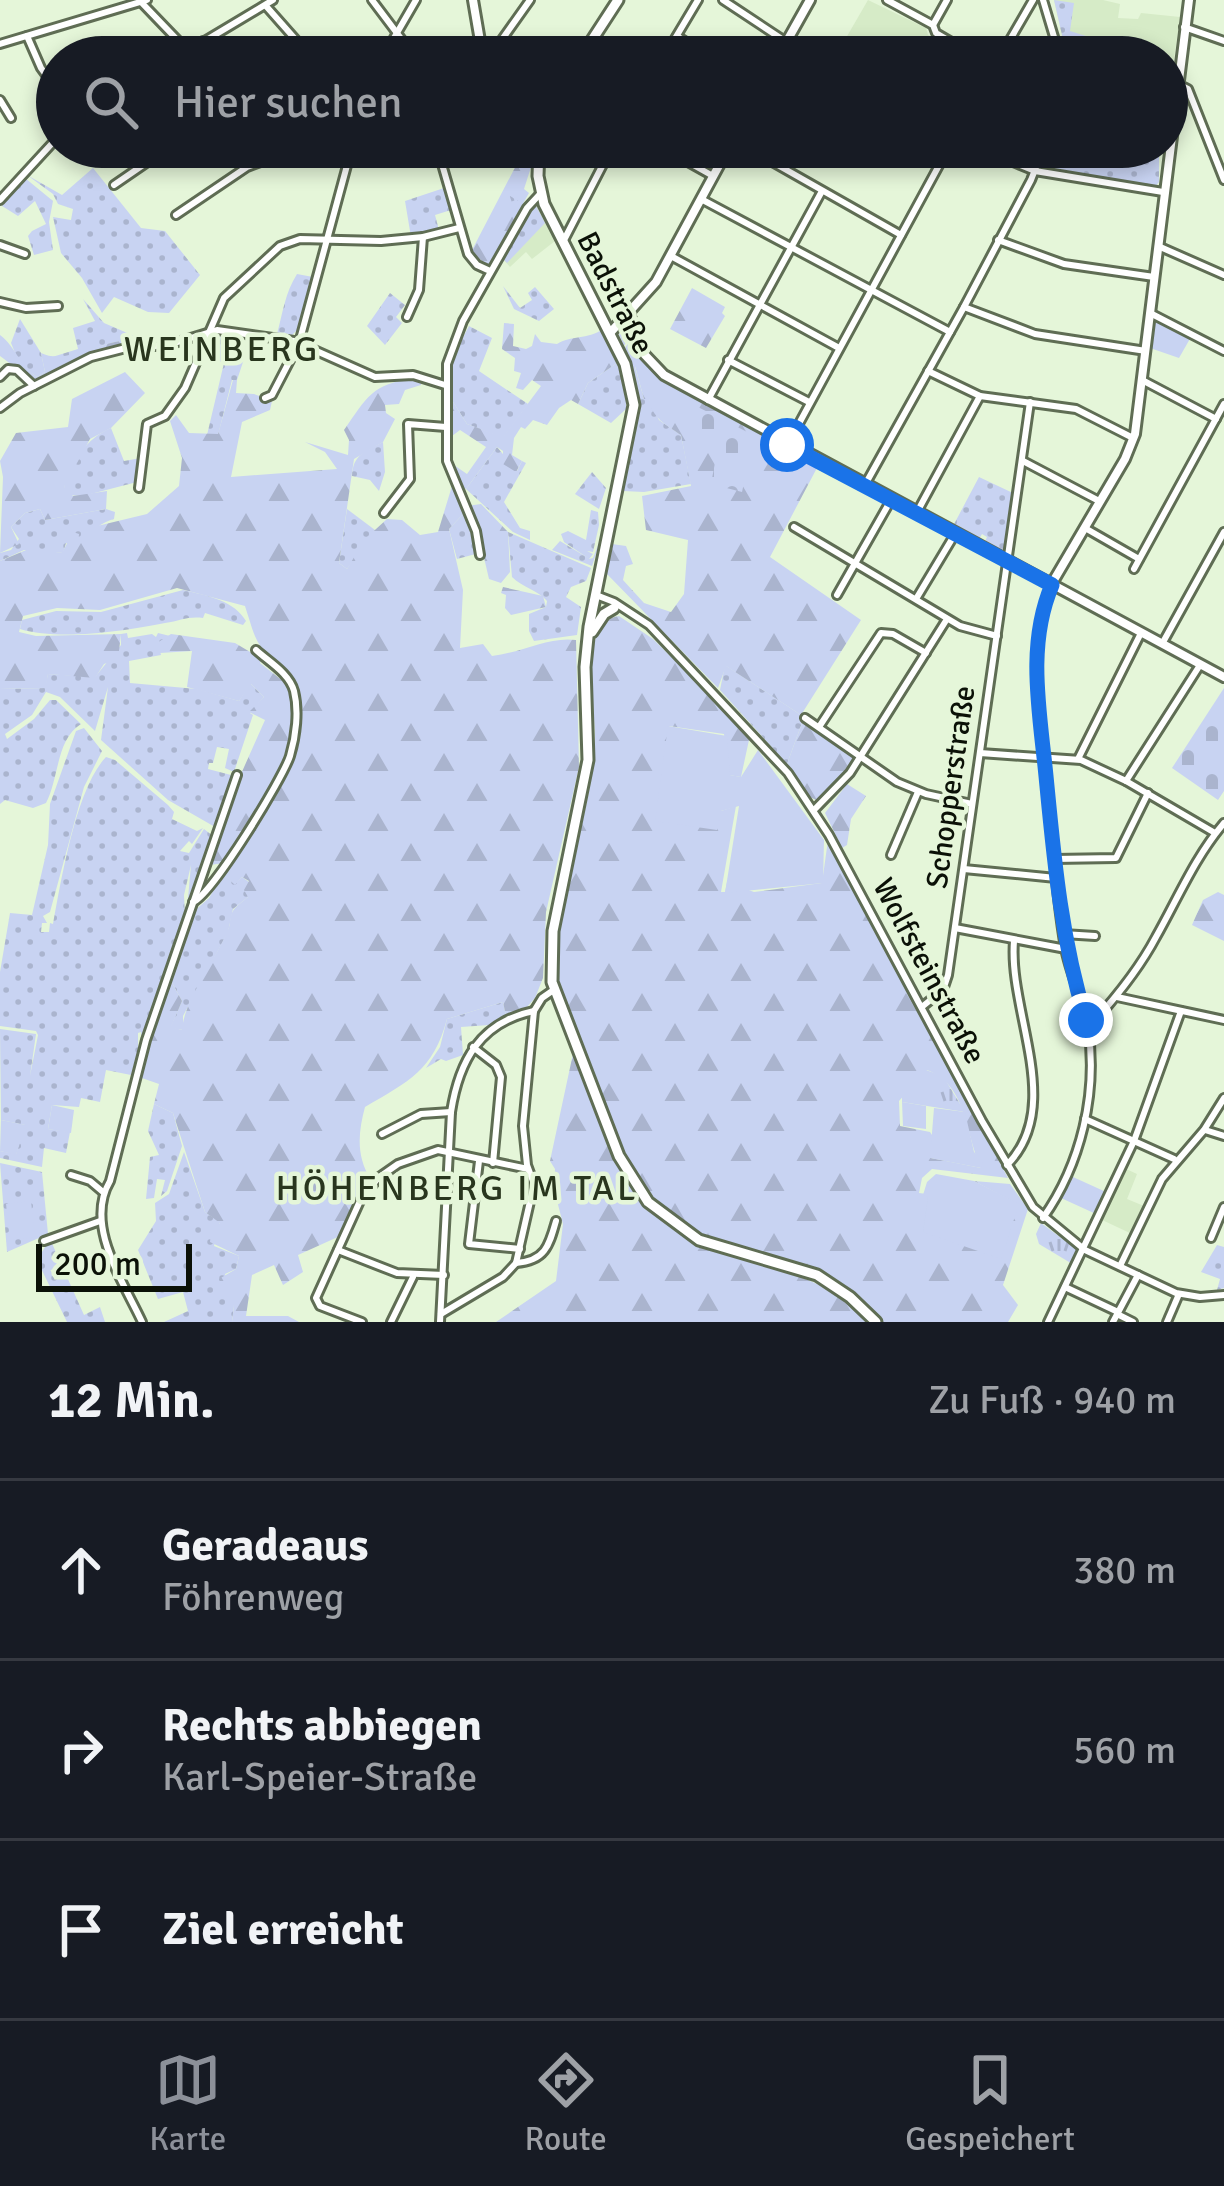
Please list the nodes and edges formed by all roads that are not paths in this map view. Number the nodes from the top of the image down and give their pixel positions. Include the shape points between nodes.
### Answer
1 (372, 0) edge
2 (416, 0) edge
3 (473, 0) edge
4 (530, 0) edge
5 (618, 0) edge
6 (698, 0) edge
7 (723, 0) edge
8 (810, 0) edge
9 (887, 0) edge
10 (947, 0) edge
11 (1033, 0) edge
12 (1042, 0) edge
13 (1189, 0) edge
14 (145, 1) edge
15 (269, 2) edge
16 (933, 25) junction
17 (1184, 27) junction
18 (400, 32) junction
19 (27, 36) junction
20 (175, 36) edge
21 (211, 36) edge
22 (295, 36) edge
23 (397, 36) edge
24 (403, 36) edge
25 (479, 36) edge
26 (506, 36) edge
27 (595, 36) edge
28 (676, 36) edge
29 (775, 36) edge
30 (789, 36) edge
31 (941, 36) edge
32 (1012, 36) edge
33 (1053, 36) edge
34 (1183, 36) edge
35 (1224, 41) edge
36 (0, 44) edge
37 (36, 58) edge
38 (1188, 91) edge
39 (0, 100) edge
40 (11, 118) dead end
41 (36, 160) edge
42 (140, 168) edge
43 (244, 168) edge
44 (347, 168) edge
45 (443, 168) edge
46 (540, 168) edge
47 (601, 168) edge
48 (699, 168) edge
49 (717, 168) edge
50 (782, 168) edge
51 (939, 168) edge
52 (1028, 168) edge
53 (1036, 168) edge
54 (1166, 168) edge
55 (1035, 171) junction
56 (713, 176) junction
57 (1224, 180) edge
58 (114, 185) dead end
59 (822, 191) junction
60 (1163, 192) junction
61 (541, 194) junction
62 (1, 196) edge
63 (701, 199) junction
64 (176, 215) dead end
65 (459, 228) junction
66 (902, 235) junction
67 (423, 237) junction
68 (329, 238) junction
69 (998, 240) junction
70 (563, 242) junction
71 (0, 244) edge
72 (1158, 246) junction
73 (791, 248) junction
74 (25, 254) dead end
75 (671, 256) junction
76 (491, 272) junction
77 (1224, 275) edge
78 (1154, 278) junction
79 (871, 291) junction
80 (0, 302) edge
81 (758, 304) junction
82 (58, 306) dead end
83 (964, 307) junction
84 (631, 312) junction
85 (1150, 313) junction
86 (406, 317) dead end
87 (608, 330) junction
88 (210, 331) junction
89 (950, 332) junction
90 (299, 343) junction
91 (839, 348) junction
92 (1145, 351) junction
93 (1224, 351) edge
94 (728, 360) junction
95 (928, 370) junction
96 (0, 377) edge
97 (1142, 380) junction
98 (445, 385) junction
99 (34, 386) junction
100 (980, 396) junction
101 (265, 398) dead end
102 (708, 400) junction
103 (809, 402) junction
104 (1030, 402) junction
105 (1224, 404) edge
106 (0, 408) edge
107 (1216, 419) junction
108 (446, 427) junction
109 (1134, 439) junction
110 (787, 445) junction
111 (1023, 461) junction
112 (864, 486) junction
113 (139, 488) dead end
114 (891, 500) junction
115 (1100, 502) junction
116 (384, 513) dead end
117 (916, 514) junction
118 (794, 527) dead end
119 (1085, 528) junction
120 (955, 534) junction
121 (1223, 535) edge
122 (480, 555) dead end
123 (1139, 559) junction
124 (854, 563) junction
125 (1009, 563) junction
126 (1134, 569) dead end
127 (1052, 585) junction
128 (837, 595) dead end
129 (916, 598) junction
130 (593, 599) junction
131 (619, 609) junction
132 (947, 619) junction
133 (1141, 633) junction
134 (997, 636) junction
135 (1162, 644) junction
136 (586, 649) junction
137 (256, 650) dead end
138 (926, 652) junction
139 (1200, 665) junction
140 (1224, 677) edge
141 (805, 718) dead end
142 (819, 727) junction
143 (980, 753) junction
144 (1044, 754) junction
145 (861, 757) junction
146 (1078, 759) junction
147 (237, 776) dead end
148 (1126, 781) junction
149 (918, 792) junction
150 (1148, 794) junction
151 (972, 804) junction
152 (814, 810) junction
153 (1224, 823) edge
154 (1215, 833) junction
155 (891, 855) dead end
156 (1054, 859) junction
157 (964, 869) junction
158 (1056, 878) junction
159 (194, 902) junction
160 (955, 928) junction
161 (1064, 934) junction
162 (1096, 936) dead end
163 (1014, 941) junction
164 (1066, 949) junction
165 (555, 989) junction
166 (1117, 997) junction
167 (922, 1007) junction
168 (534, 1011) junction
169 (1181, 1011) junction
170 (1224, 1020) edge
171 (1088, 1028) junction
172 (473, 1047) junction
173 (1224, 1099) edge
174 (451, 1112) junction
175 (1085, 1119) junction
176 (1204, 1130) junction
177 (382, 1134) dead end
178 (1224, 1136) edge
179 (1134, 1141) junction
180 (451, 1152) junction
181 (479, 1160) junction
182 (1175, 1160) junction
183 (493, 1163) junction
184 (1007, 1165) junction
185 (528, 1169) junction
186 (71, 1175) dead end
187 (103, 1192) junction
188 (1224, 1207) edge
189 (1043, 1218) junction
190 (100, 1221) junction
191 (556, 1221) dead end
192 (1211, 1238) dead end
193 (44, 1241) dead end
194 (520, 1249) junction
195 (337, 1250) junction
196 (1084, 1250) junction
197 (517, 1263) junction
198 (1120, 1266) junction
199 (413, 1275) junction
200 (444, 1275) junction
201 (1138, 1275) junction
202 (1065, 1287) junction
203 (1179, 1294) junction
204 (1224, 1294) edge
205 (1116, 1316) edge
206 (440, 1318) edge
207 (142, 1322) edge
208 (362, 1322) edge
209 (391, 1322) edge
210 (876, 1322) edge
211 (1048, 1322) edge
212 (1132, 1322) edge
213 (1167, 1322) edge

1 - 18 street
2 - 18 street
3 - 25 street
4 - 26 street
5 - 27 main road
6 - 28 street
7 - 29 street
8 - 30 street
9 - 16 street
10 - 16 street
11 - 32 street
12 - 33 street
13 - 17 street
14 - 19 street
14 - 20 street
15 - 21 street
15 - 22 street
16 - 31 street
17 - 34 street
17 - 35 street
18 - 23 street
18 - 24 street
19 - 36 street
19 - 37 street
38 - 57 street
39 - 40 street
41 - 62 street
42 - 58 street
43 - 64 street
44 - 68 street
45 - 65 street
46 - 61 main road, Badstraße
47 - 70 street
48 - 56 street
49 - 56 street
50 - 59 street
51 - 66 street
52 - 55 street
53 - 55 street
54 - 60 street
55 - 60 street
55 - 69 street
56 - 63 street
59 - 66 street
59 - 73 street
60 - 72 street
61 - 70 main road, Badstraße
61 - 76 street
63 - 73 street
63 - 75 street
65 - 67 street
65 - 76 street via 470,258
66 - 79 street
67 - 68 street
67 - 86 street via 417,299
68 - 88 street via 280,246 224,298
68 - 90 street
69 - 78 street via 1064,264
69 - 83 street
70 - 87 main road, Badstraße
71 - 74 street
72 - 77 street
72 - 78 street
73 - 79 street
73 - 81 street
75 - 81 street
75 - 84 street
76 - 98 street via 451,347
78 - 85 street
79 - 89 street
79 - 91 street
80 - 82 street
81 - 91 street
81 - 94 street
83 - 89 street
83 - 92 street via 1042,336
84 - 87 street
84 - 102 street via 659,372
85 - 92 street
85 - 93 street
87 - 130 main road, Badstraße via 629,373 634,412
88 - 90 street
88 - 99 street via 104,353
88 - 113 street via 171,410 147,424
89 - 95 street
90 - 98 street via 375,377 413,375
90 - 101 street
91 - 103 street
92 - 97 street
94 - 102 street
94 - 103 street
95 - 100 street
95 - 112 street
96 - 99 street via 16,370
97 - 107 street
97 - 109 street
98 - 108 street
99 - 106 street
100 - 104 street
100 - 117 street
102 - 110 street
103 - 110 street
104 - 109 street via 1076,409
104 - 111 street, Schopperstraße
105 - 107 street
107 - 123 street
108 - 116 street via 410,422 410,479
108 - 122 street via 448,470
109 - 115 street
110 - 112 street
111 - 115 street
111 - 125 street, Schopperstraße
112 - 114 street
114 - 117 street
114 - 124 street
115 - 119 street
117 - 120 street
118 - 124 street
119 - 123 street
119 - 127 street
120 - 125 street
120 - 129 street
121 - 135 street
123 - 126 street
124 - 128 street
124 - 129 street
125 - 127 street
125 - 134 street, Schopperstraße
127 - 133 street
127 - 144 street via 1036,660
129 - 132 street
130 - 131 street, Wolfsteinstraße
130 - 136 main road, Badstraße
131 - 136 main road via 596,624
131 - 152 street, Wolfsteinstraße via 649,626 737,715
132 - 134 street
132 - 138 street
133 - 135 street
133 - 146 street
134 - 143 street, Schopperstraße
135 - 139 street
136 - 165 main road, Badstraße via 588,760 554,924
137 - 159 street via 293,687 291,752 231,859
138 - 142 street via 881,634
138 - 145 street
139 - 140 street
139 - 148 street
141 - 142 street
142 - 145 street
143 - 144 street
143 - 151 street, Schopperstraße
144 - 146 street
144 - 156 street
145 - 149 street
145 - 152 street
146 - 148 street
147 - 159 street
148 - 150 street
149 - 151 street
149 - 155 street
150 - 154 street
150 - 156 street via 1116,858
151 - 157 street, Schopperstraße
152 - 167 street, Wolfsteinstraße
153 - 154 street
154 - 166 street
156 - 158 street
157 - 158 street
157 - 160 street, Schopperstraße
158 - 161 street
159 - 187 street
160 - 163 street
160 - 167 street, Schopperstraße via 946,984
161 - 162 street
161 - 164 street
163 - 164 street
163 - 184 street via 1032,1103 1023,1146
164 - 171 street
165 - 168 street
165 - 210 main road, Badstraße via 619,1156 648,1202 699,1240 817,1275
166 - 169 street
166 - 171 street
167 - 184 street, Wolfsteinstraße
168 - 172 street via 493,1027
168 - 185 street via 524,1110
169 - 170 street
169 - 179 street
171 - 175 street
172 - 174 street
172 - 183 street via 501,1077
173 - 176 street
174 - 177 street via 421,1114
174 - 180 street
175 - 179 street
175 - 189 street via 1074,1165
176 - 178 street
176 - 182 street
179 - 182 street
179 - 196 street
180 - 181 street
180 - 195 street via 418,1154 378,1178
180 - 200 street
181 - 183 street
181 - 194 street via 469,1243
182 - 198 street
183 - 185 street
184 - 189 street, Wolfsteinstraße
185 - 194 street via 535,1184
186 - 187 street
187 - 190 street
188 - 192 street
189 - 196 street, Wolfsteinstraße
190 - 193 street
190 - 207 street
191 - 197 street via 547,1252
194 - 197 street
195 - 199 street
195 - 208 street via 316,1302
196 - 198 street, Wolfsteinstraße
196 - 202 street
197 - 206 street
198 - 201 street, Wolfsteinstraße
199 - 200 street
199 - 209 street
200 - 206 street
201 - 203 street, Wolfsteinstraße
201 - 205 street
202 - 205 street
202 - 211 street
203 - 204 street, Wolfsteinstraße
203 - 213 street
205 - 212 street

